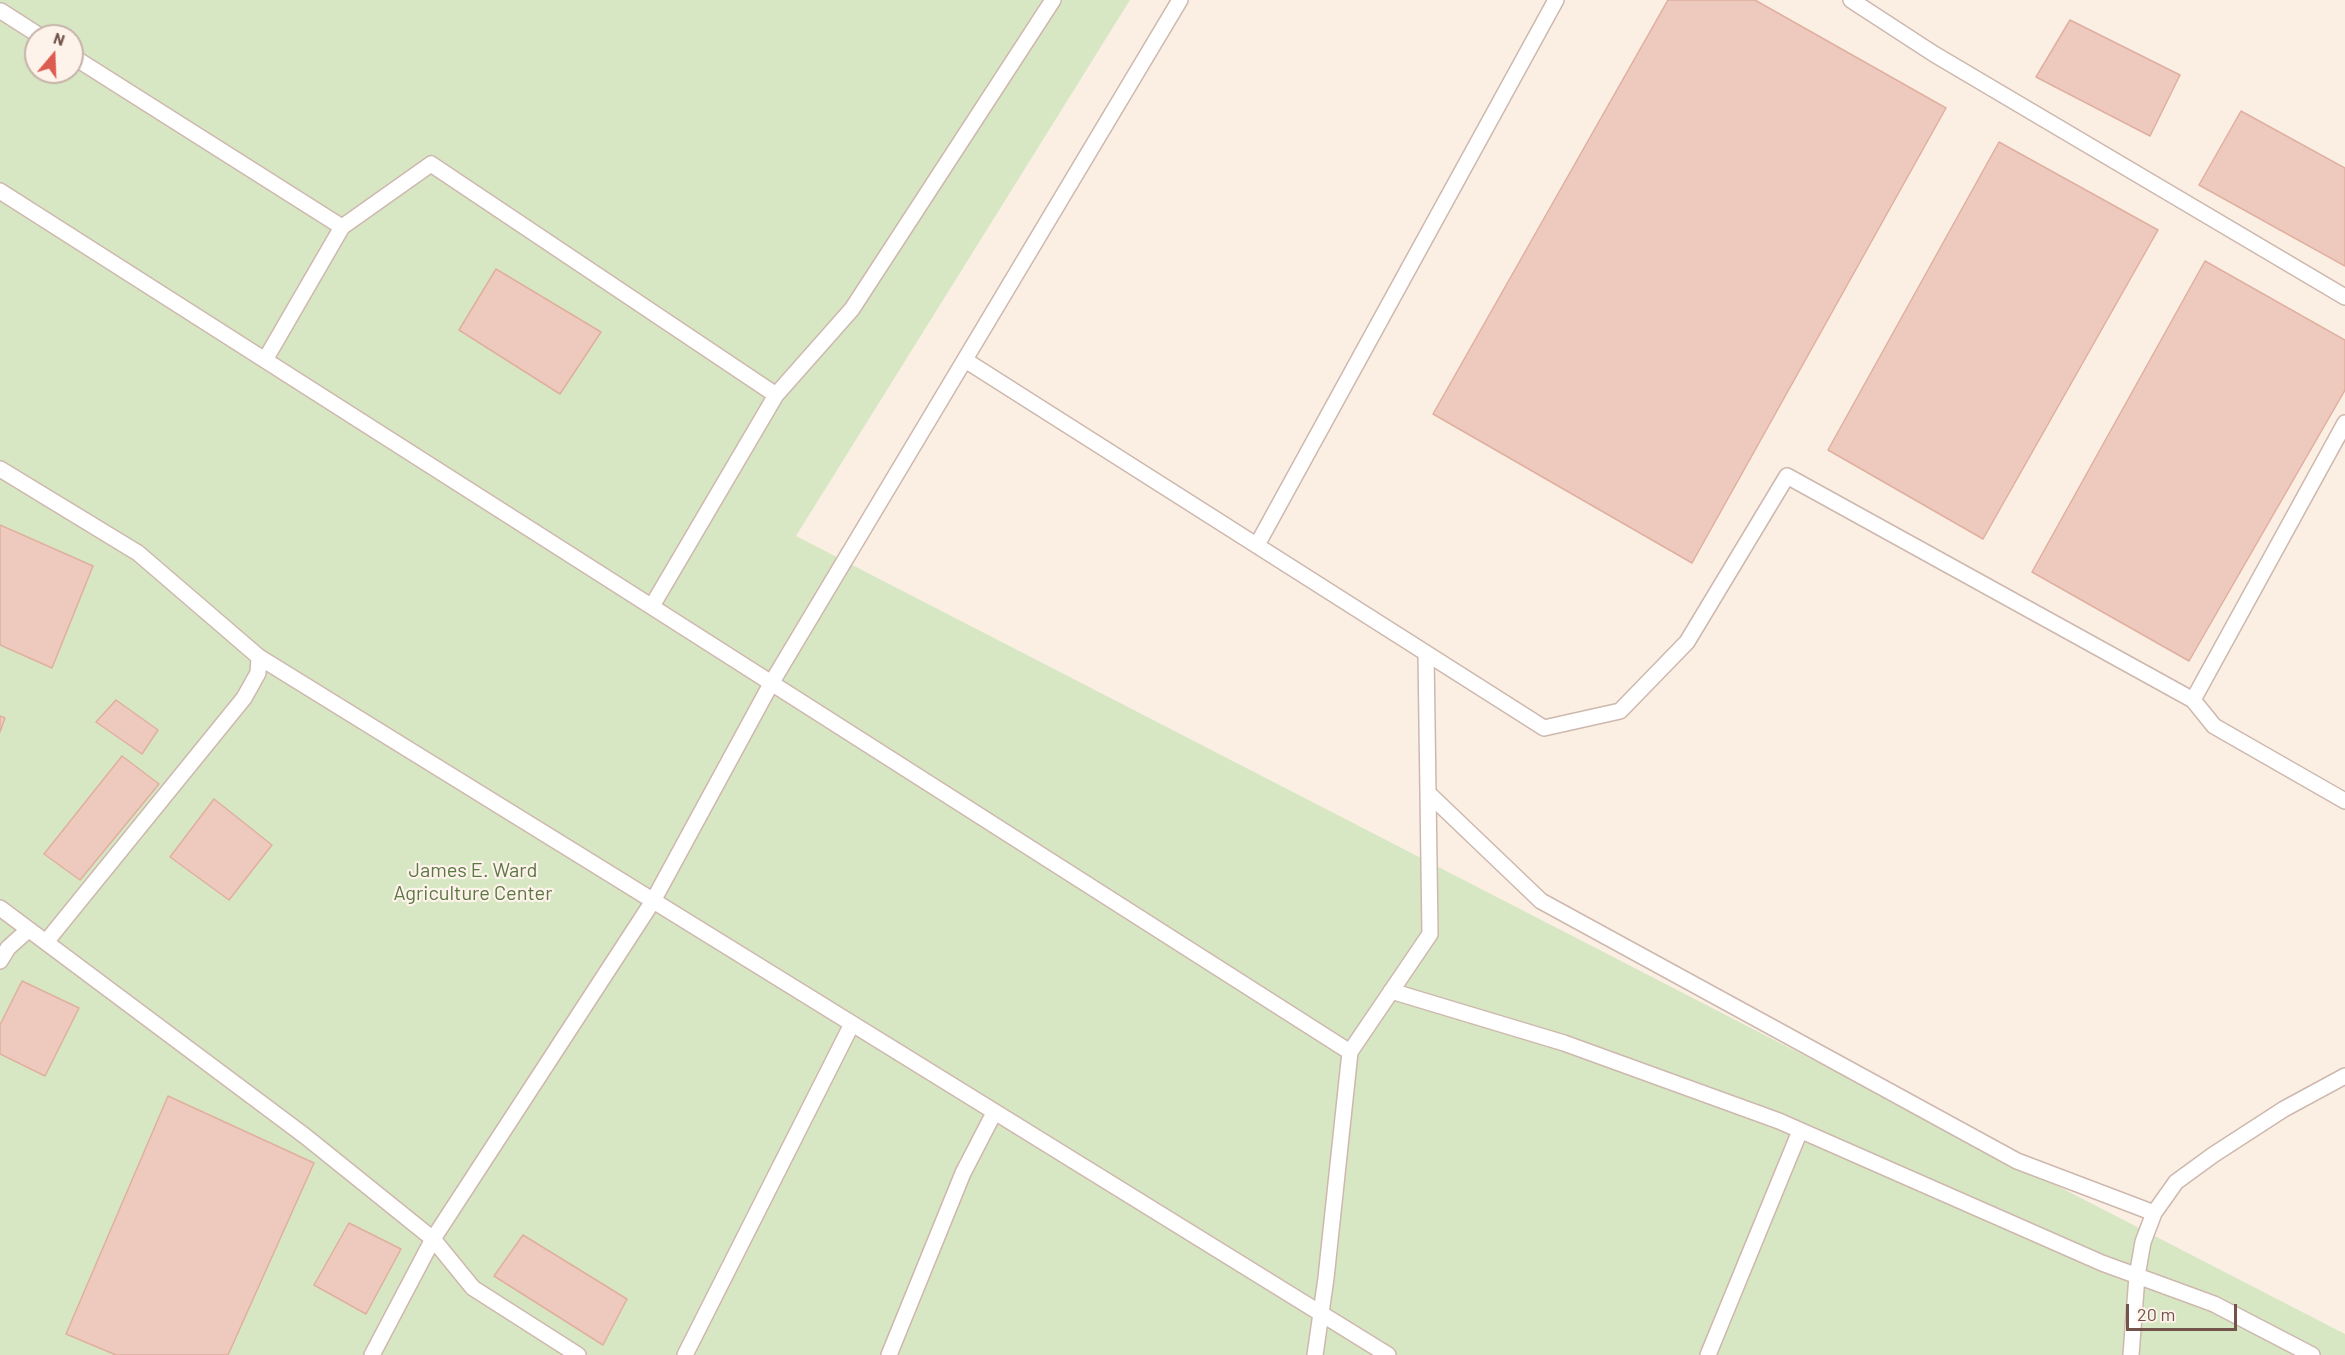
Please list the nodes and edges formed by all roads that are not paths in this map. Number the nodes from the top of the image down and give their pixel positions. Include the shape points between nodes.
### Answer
1 (7, 0) edge
2 (1053, 0) edge
3 (1180, 0) edge
4 (1556, 0) edge
5 (1851, 0) edge
6 (0, 12) edge
7 (24, 26) edge
8 (84, 64) edge
9 (0, 191) edge
10 (342, 227) junction
11 (2345, 297) edge
12 (265, 360) junction
13 (965, 360) junction
14 (776, 395) junction
15 (2345, 423) edge
16 (0, 469) edge
17 (1257, 545) junction
18 (652, 606) junction
19 (1426, 653) junction
20 (259, 657) junction
21 (772, 682) junction
22 (2193, 700) junction
23 (1428, 793) junction
24 (2345, 801) edge
25 (653, 901) junction
26 (0, 908) edge
27 (28, 930) junction
28 (45, 942) junction
29 (0, 961) edge
30 (1391, 991) junction
31 (852, 1024) junction
32 (1350, 1052) junction
33 (2345, 1076) edge
34 (994, 1113) junction
35 (1800, 1131) junction
36 (2154, 1213) junction
37 (434, 1239) junction
38 (2137, 1276) junction
39 (1321, 1314) junction
40 (372, 1355) edge
41 (578, 1355) edge
42 (685, 1355) edge
43 (889, 1355) edge
44 (1315, 1355) edge
45 (1388, 1355) edge
46 (1708, 1355) edge
47 (2131, 1355) edge
48 (2312, 1355) edge

1 - 6 lane
2 - 14 lane via 852,309
3 - 13 lane
4 - 17 lane
5 - 11 lane via 1934,54
6 - 7 lane
8 - 10 lane
9 - 12 lane
10 - 12 lane
10 - 14 lane via 431,164
12 - 18 lane
13 - 17 lane
13 - 21 lane
14 - 18 lane
15 - 22 lane
16 - 20 lane via 138,553
17 - 19 lane
18 - 21 lane
19 - 22 lane via 1544,728 1620,711 1687,642 1787,476
19 - 23 lane
20 - 25 lane
20 - 28 lane via 258,673 244,698
21 - 25 lane
21 - 32 lane
22 - 24 lane via 2214,726
23 - 30 lane via 1430,934
23 - 36 lane via 1541,902 2017,1161
25 - 31 lane
25 - 37 lane
26 - 27 lane
27 - 28 lane
27 - 29 lane
28 - 37 lane via 305,1136
30 - 32 lane
30 - 35 lane via 1564,1043
31 - 34 lane
31 - 42 lane
32 - 39 lane
33 - 36 lane via 2212,1155 2176,1182
34 - 39 lane
34 - 43 lane via 963,1173
35 - 38 lane
35 - 46 lane
36 - 38 lane via 2143,1242
37 - 40 lane
37 - 41 lane via 473,1288
38 - 47 lane
38 - 48 lane via 2214,1304
39 - 44 lane
39 - 45 lane

